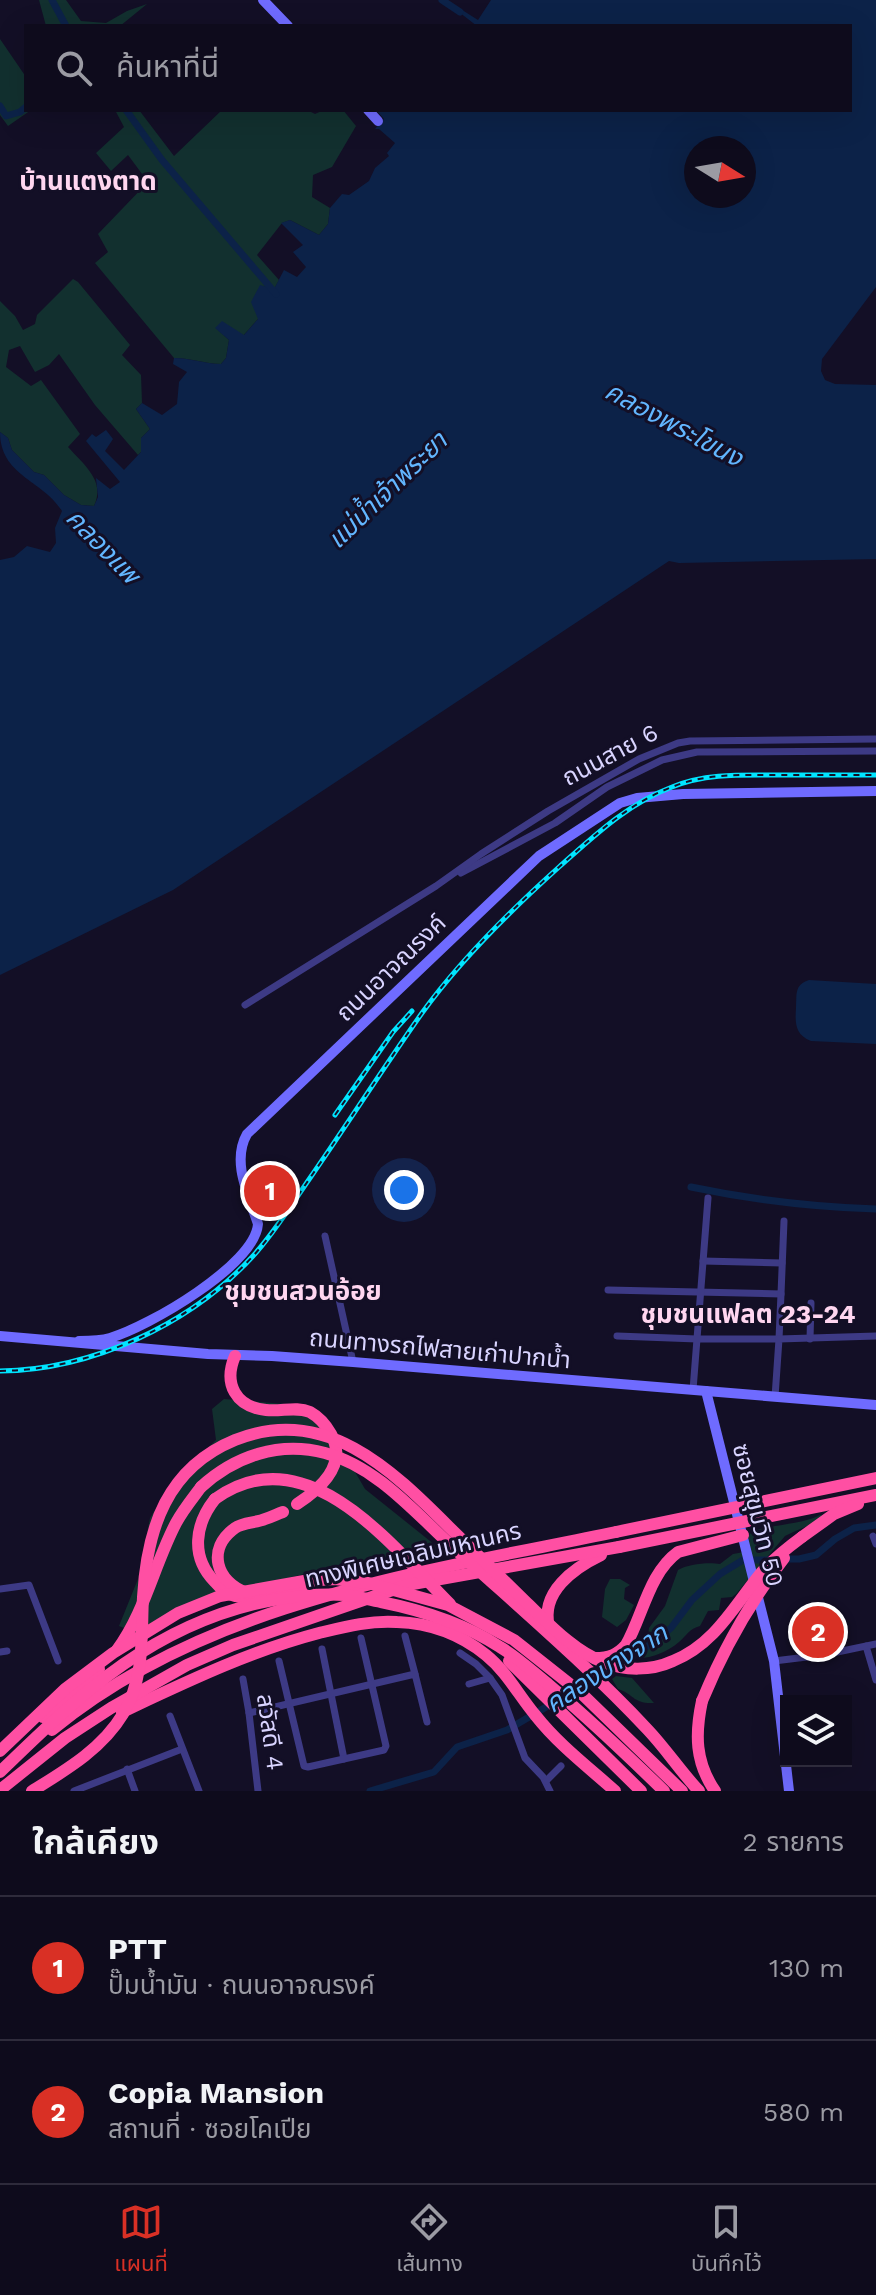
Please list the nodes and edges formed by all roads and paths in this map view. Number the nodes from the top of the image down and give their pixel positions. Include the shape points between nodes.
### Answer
1 (263, 0) edge
2 (286, 24) edge
3 (370, 112) edge
4 (378, 121) dead end
5 (874, 739) edge
6 (875, 751) edge
7 (876, 791) edge
8 (436, 886) junction
9 (245, 1005) dead end
10 (708, 1198) dead end
11 (784, 1221) dead end
12 (325, 1236) dead end
13 (703, 1261) junction
14 (782, 1263) junction
15 (608, 1290) dead end
16 (701, 1293) junction
17 (781, 1294) junction
18 (811, 1303) dead end
19 (0, 1336) edge
20 (617, 1336) dead end
21 (876, 1336) edge
22 (697, 1339) junction
23 (779, 1339) junction
24 (810, 1339) junction
25 (79, 1341) junction
26 (235, 1356) junction
27 (353, 1362) junction
28 (693, 1390) junction
29 (706, 1391) junction
30 (775, 1397) junction
31 (876, 1405) edge
32 (876, 1478) edge
33 (876, 1497) edge
34 (297, 1504) dead end
35 (283, 1512) dead end
36 (743, 1535) junction
37 (802, 1537) junction
38 (619, 1547) junction
39 (399, 1577) junction
40 (0, 1589) edge
41 (260, 1596) junction
42 (405, 1636) dead end
43 (361, 1638) dead end
44 (876, 1644) edge
45 (866, 1646) junction
46 (119, 1647) junction
47 (322, 1649) dead end
48 (460, 1653) dead end
49 (58, 1661) dead end
50 (279, 1661) dead end
51 (774, 1661) junction
52 (415, 1674) junction
53 (490, 1678) junction
54 (243, 1679) dead end
55 (876, 1680) edge
56 (469, 1684) dead end
57 (371, 1685) junction
58 (330, 1694) junction
59 (289, 1703) junction
60 (79, 1707) junction
61 (249, 1713) junction
62 (170, 1716) dead end
63 (427, 1722) dead end
64 (65, 1738) junction
65 (182, 1749) junction
66 (0, 1751) edge
67 (344, 1759) junction
68 (561, 1766) dead end
69 (127, 1769) junction
70 (0, 1772) edge
71 (546, 1781) junction
72 (0, 1790) edge
73 (32, 1791) edge
74 (74, 1791) edge
75 (135, 1791) edge
76 (199, 1791) edge
77 (258, 1791) edge
78 (550, 1791) edge
79 (615, 1791) edge
80 (641, 1791) edge
81 (664, 1791) edge
82 (682, 1791) edge
83 (699, 1791) edge
84 (715, 1791) edge
85 (789, 1791) edge

1 - 2 street
3 - 4 street
5 - 8 street, ถนนสาย 6 via 678,743 548,811
6 - 8 street, ถนนสาย 6 via 697,752 662,760
7 - 25 street, ถนนอาจณรงค์ via 637,798 620,803 539,856 247,1134 240,1166 258,1233 236,1262 157,1316 106,1339
8 - 9 street, ถนนสาย 6
10 - 13 street
11 - 14 street
12 - 27 street
13 - 14 street
13 - 16 street
14 - 17 street
15 - 16 street
16 - 17 street
16 - 22 street
17 - 23 street
18 - 24 street
19 - 25 street, ถนนทางรถไฟสายเก่าปากน้ำ
20 - 22 street
21 - 24 street
22 - 23 street
22 - 28 street
23 - 24 street
23 - 30 street
25 - 26 street, ถนนทางรถไฟสายเก่าปากน้ำ
26 - 27 street, ถนนทางรถไฟสายเก่าปากน้ำ
26 - 34 highway via 230,1380 240,1399 264,1410 311,1413 336,1444 335,1464 324,1484
27 - 28 street, ถนนทางรถไฟสายเก่าปากน้ำ
28 - 29 street, ถนนทางรถไฟสายเก่าปากน้ำ
29 - 30 street, ถนนทางรถไฟสายเก่าปากน้ำ
29 - 36 street, ซอยสุขุมวิท 50
30 - 31 street, ถนนทางรถไฟสายเก่าปากน้ำ
32 - 39 highway, ทางพิเศษเฉลิมมหานคร, bridge
33 - 37 highway via 834,1514
33 - 38 highway, ทางพิเศษเฉลิมมหานคร, bridge
35 - 41 highway via 237,1526 221,1545 218,1565 225,1580
36 - 38 highway via 669,1558 619,1653 594,1658 577,1653 548,1626 548,1605 573,1572
36 - 51 street, ซอยสุขุมวิท 50, bridge
37 - 73 highway, bridge via 771,1561 713,1636 687,1655 657,1667 621,1667 587,1654 559,1633 374,1459 316,1434 254,1434 197,1463 162,1507 150,1544 135,1689 117,1724 97,1746
37 - 84 highway, bridge via 754,1599 702,1701 696,1737 699,1761
38 - 64 highway, ทางพิเศษเฉลิมมหานคร via 407,1585 233,1645 151,1683
39 - 41 highway via 331,1581
39 - 60 highway, ทางพิเศษเฉลิมมหานคร via 249,1621 146,1666
40 - 49 street via 29,1585
41 - 80 highway, bridge via 227,1593 209,1576 199,1556 198,1532 206,1510 227,1490 274,1478 301,1482 343,1503 409,1562
42 - 52 street
43 - 57 street
44 - 45 street
45 - 51 street
45 - 55 street
46 - 60 highway
46 - 66 highway via 80,1687
46 - 83 highway, bridge via 141,1610 175,1524 201,1487 238,1460 280,1449 324,1453 358,1467 396,1495 593,1675
47 - 58 street
48 - 53 street
50 - 59 street
51 - 85 street, ซอยสุขุมวิท 50
52 - 57 street
52 - 63 street
53 - 56 street
53 - 71 street via 526,1761
54 - 61 street, สวัสดี 4
57 - 58 street
57 - 67 street via 386,1748
58 - 59 street
58 - 67 street
59 - 61 street
59 - 67 street via 304,1766
60 - 70 highway, ทางพิเศษเฉลิมมหานคร
61 - 77 street, สวัสดี 4
62 - 65 street
64 - 72 highway, ทางพิเศษเฉลิมมหานคร
64 - 79 highway via 256,1652 341,1627 395,1621 455,1635 496,1664 536,1716
65 - 69 street
65 - 76 street
66 - 82 highway, bridge via 65,1689 178,1613 220,1596 335,1579 448,1605 514,1640 581,1693
68 - 71 street
69 - 74 street
69 - 75 street
70 - 81 highway, bridge via 109,1674 184,1628 257,1603 346,1595 441,1619 499,1646 578,1710
71 - 78 street

